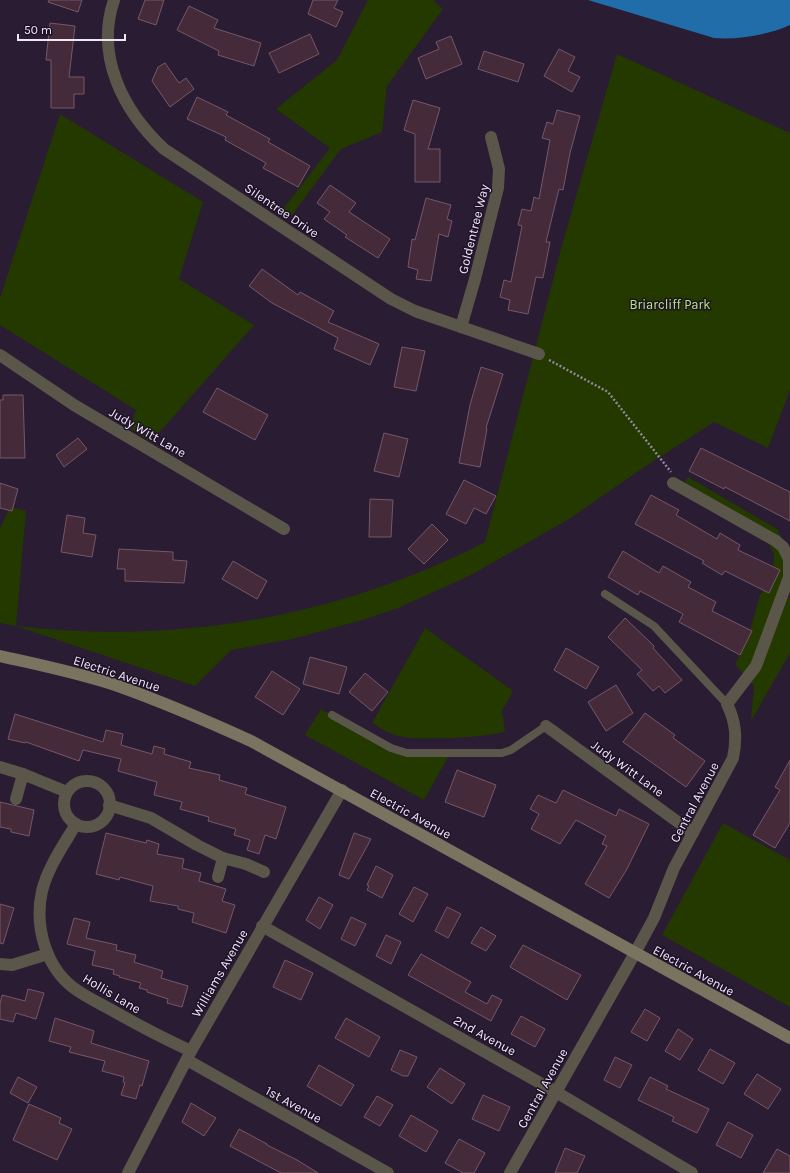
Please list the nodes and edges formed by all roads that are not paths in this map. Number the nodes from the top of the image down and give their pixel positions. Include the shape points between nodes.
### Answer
1 (114, 0) edge
2 (491, 138) dead end
3 (461, 327) junction
4 (539, 354) road end
5 (0, 355) edge
6 (673, 483) road end
7 (284, 528) dead end
8 (605, 594) dead end
9 (0, 656) edge
10 (727, 704) junction
11 (332, 715) dead end
12 (546, 726) joint
13 (0, 767) edge
14 (23, 774) junction
15 (342, 790) junction
16 (67, 792) junction
17 (16, 799) dead end
18 (109, 805) junction
19 (76, 824) junction
20 (694, 833) junction
21 (223, 858) junction
22 (264, 872) dead end
23 (218, 877) dead end
24 (262, 926) junction
25 (635, 953) junction
26 (48, 954) junction
27 (0, 964) edge
28 (790, 1038) edge
29 (189, 1055) junction
30 (556, 1092) junction
31 (128, 1173) edge
32 (388, 1173) edge
33 (510, 1173) edge
34 (692, 1173) edge

1 - 3 street, Silentree Drive via 109,29 110,53 122,97 133,116 164,149 374,289 416,311
2 - 3 street, Goldentree Way via 499,169 498,188
3 - 4 street, Silentree Drive
5 - 7 street, Judy Witt Lane via 74,405
6 - 10 street via 776,541 783,547 788,559 789,577 762,652 756,666
8 - 10 lane via 654,626
9 - 15 street, Electric Avenue via 117,686 186,712 251,741
10 - 20 street, Central Avenue via 736,729 733,758
11 - 12 lane via 391,748 407,753 502,753 511,750
12 - 20 street, Judy Witt Lane
13 - 14 street
14 - 16 street
14 - 17 street
15 - 24 street, Williams Avenue
15 - 25 street, Electric Avenue
16 - 18 street via 83,781 96,783 106,792
16 - 19 street via 64,806 66,813
18 - 19 street via 104,819 98,824
18 - 21 street via 151,818
19 - 26 street, Hollis Lane via 49,872 43,890 39,916 41,937
20 - 25 street, Central Avenue via 674,868 654,918
21 - 22 street
21 - 23 street
24 - 29 street, Williams Avenue
24 - 30 street, 2nd Avenue
25 - 28 street, Electric Avenue
25 - 30 street, Central Avenue
26 - 27 street via 12,965
26 - 29 street, Hollis Lane via 62,976 77,990
29 - 31 street, Williams Avenue
29 - 32 street, 1st Avenue
30 - 33 street, Central Avenue
30 - 34 street, 2nd Avenue

